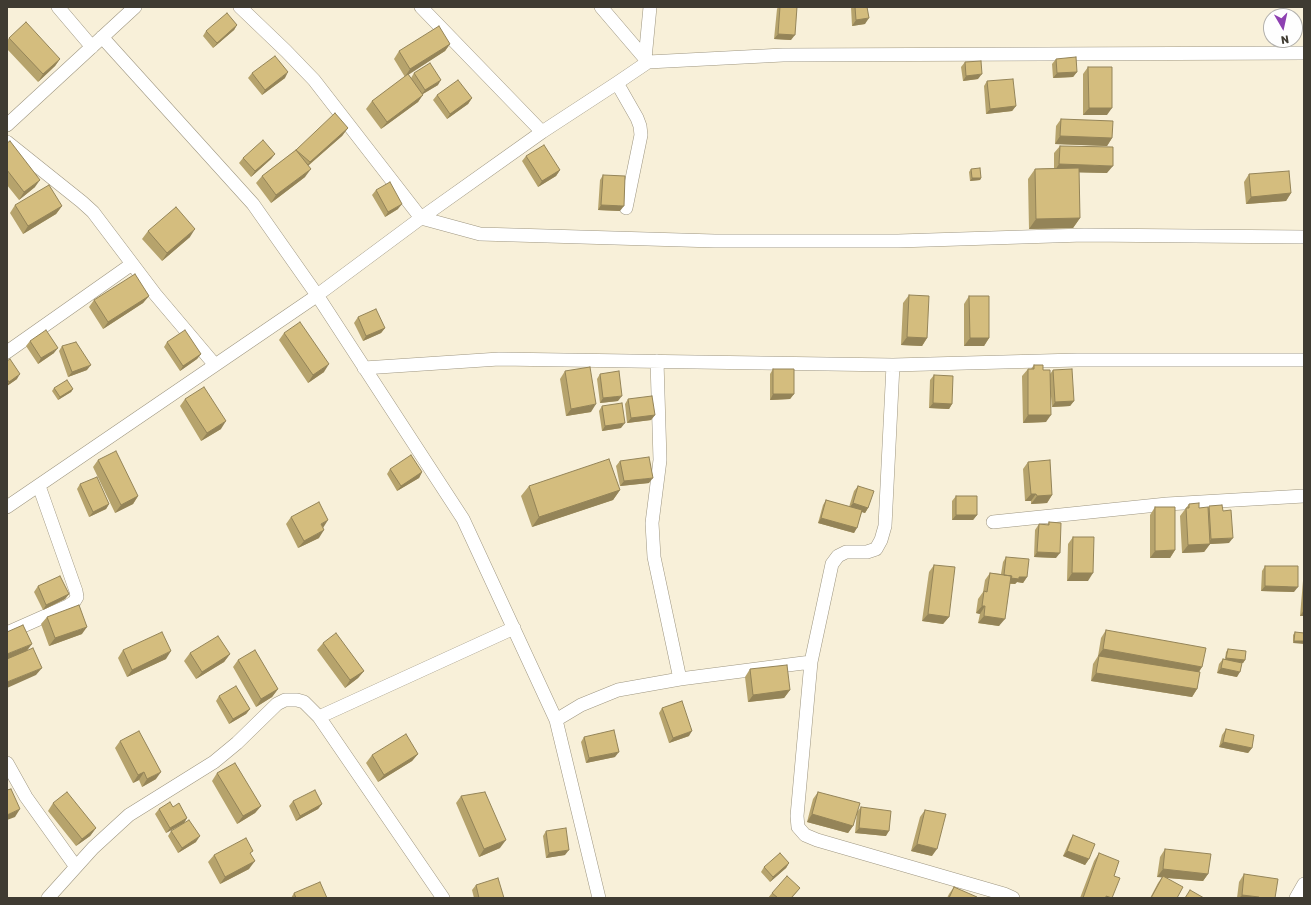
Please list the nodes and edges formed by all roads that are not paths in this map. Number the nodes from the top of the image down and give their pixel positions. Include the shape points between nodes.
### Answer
1 (58, 7) edge
2 (135, 7) edge
3 (240, 7) edge
4 (421, 7) edge
5 (601, 7) edge
6 (650, 7) edge
7 (102, 37) junction
8 (92, 47) junction
9 (1304, 53) edge
10 (647, 60) junction
11 (618, 84) junction
12 (7, 124) edge
13 (542, 132) junction
14 (7, 142) edge
15 (626, 208) edge
16 (421, 218) junction
17 (1304, 237) edge
18 (132, 264) junction
19 (317, 294) junction
20 (7, 352) edge
21 (1304, 360) edge
22 (657, 361) junction
23 (215, 365) junction
24 (893, 365) junction
25 (364, 368) junction
26 (39, 486) junction
27 (1304, 496) edge
28 (7, 508) edge
29 (993, 522) dead end
30 (514, 628) junction
31 (7, 633) edge
32 (811, 662) junction
33 (680, 679) junction
34 (319, 717) junction
35 (556, 720) junction
36 (7, 763) edge
37 (76, 868) junction
38 (1304, 884) edge
39 (48, 898) edge
40 (442, 898) edge
41 (599, 898) edge
42 (1013, 898) edge
43 (1296, 898) edge

1 - 8 street
2 - 7 street
3 - 16 street via 314,80
4 - 13 street
5 - 10 street
6 - 10 street
7 - 8 street
7 - 19 street via 252,204
8 - 12 street
9 - 10 street via 783,55
10 - 11 street
11 - 13 street
11 - 15 street via 637,118 641,135
13 - 16 street
14 - 18 street via 93,212
16 - 17 street via 480,234 715,241 898,241 1084,235
16 - 19 street
18 - 20 street
18 - 23 street
19 - 23 street
19 - 25 street
21 - 24 street via 1077,360
22 - 24 street
22 - 25 street via 499,359
22 - 33 street via 660,460 652,523 654,557
23 - 26 street
24 - 32 street via 884,526 881,540 876,549 867,552 846,552 838,556 832,564
25 - 30 street via 463,519
26 - 28 street
26 - 31 street via 77,597 68,606
27 - 29 street via 1167,504
30 - 34 street
30 - 35 street
32 - 33 street
32 - 42 street via 798,827 805,835 817,840
33 - 35 street via 618,690 581,705
34 - 37 street via 304,702 285,700 277,704 214,762 129,815 93,848
34 - 40 street
35 - 41 street
36 - 37 street via 26,797
37 - 39 street
38 - 43 street

